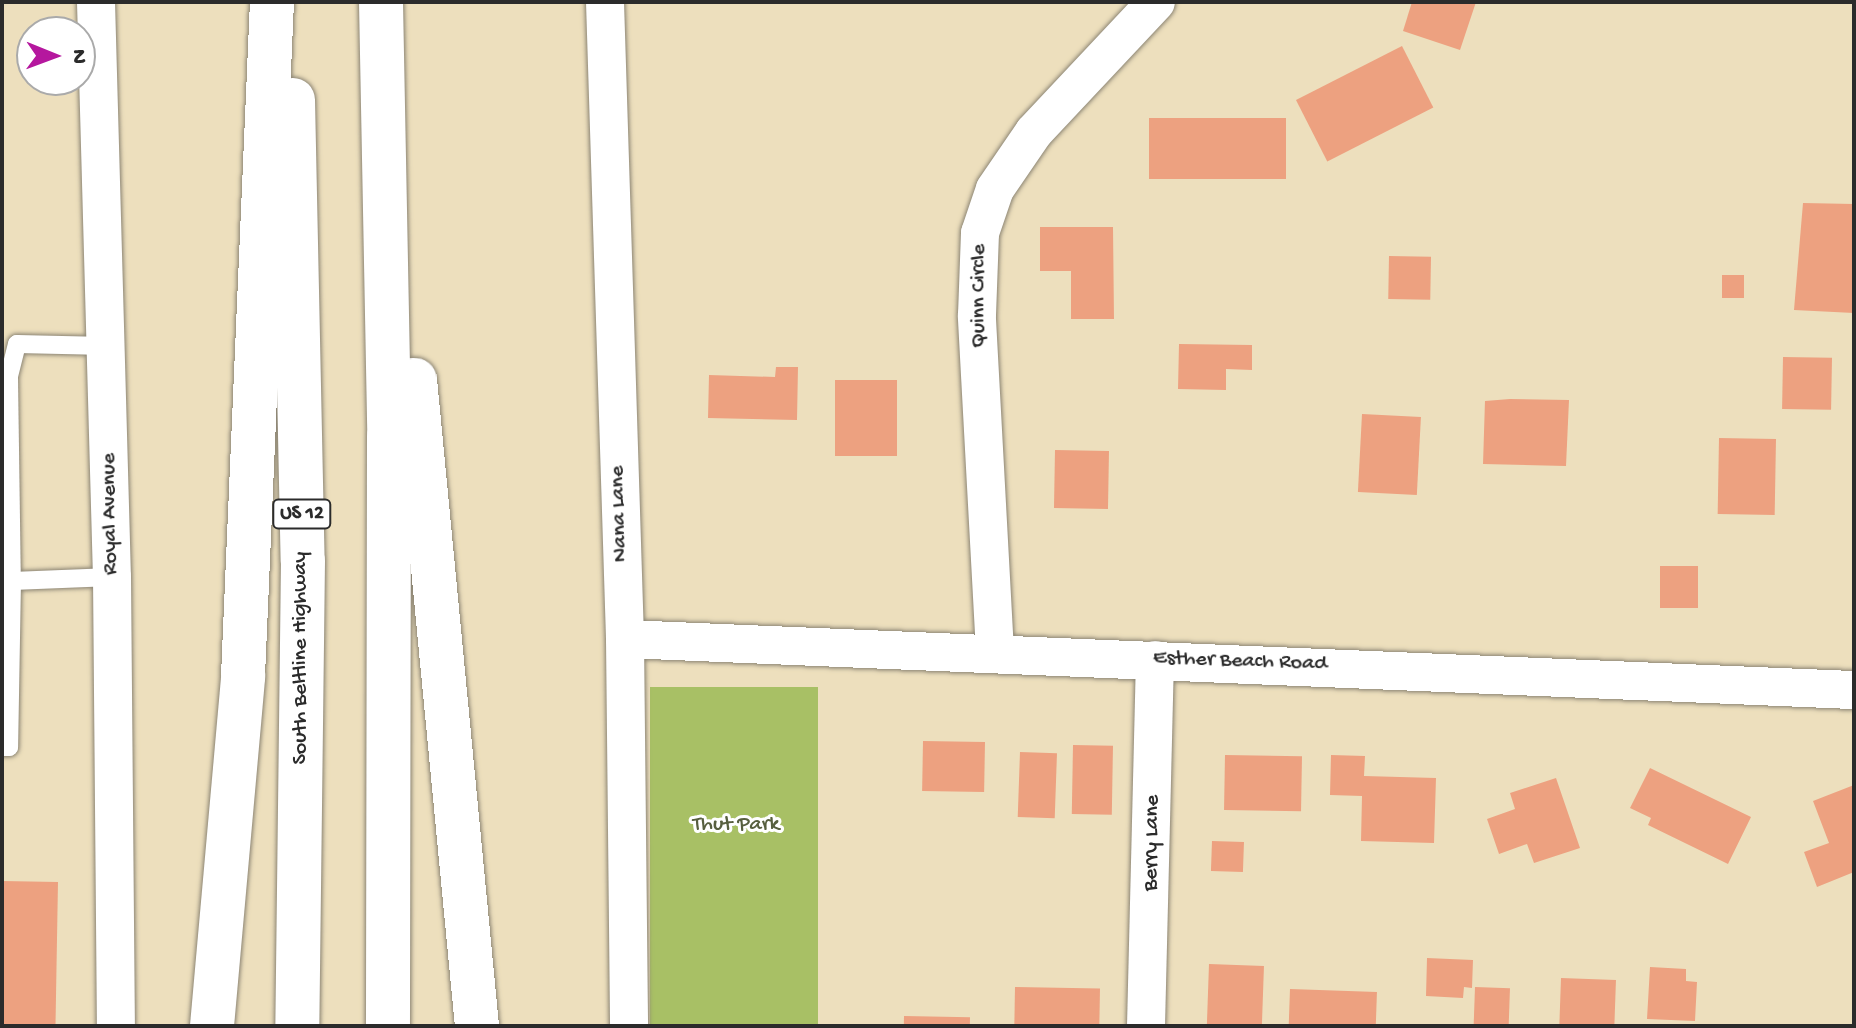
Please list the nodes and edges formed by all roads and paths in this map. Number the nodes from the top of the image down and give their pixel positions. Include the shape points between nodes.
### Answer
1 (96, 2) edge
2 (272, 2) edge
3 (290, 2) edge
4 (605, 2) edge
5 (1156, 2) edge
6 (382, 6) edge
7 (107, 346) junction
8 (112, 577) junction
9 (7, 581) edge
10 (625, 639) junction
11 (995, 652) junction
12 (1155, 660) junction
13 (1854, 690) edge
14 (2, 747) edge
15 (116, 1026) edge
16 (212, 1026) edge
17 (297, 1026) edge
18 (388, 1026) edge
19 (477, 1026) edge
20 (629, 1026) edge
21 (1146, 1026) edge

1 - 7 street, Royal Avenue
2 - 16 highway via 243,676
3 - 17 highway, South Beltline Highway / US 12 via 303,561
4 - 10 street, Nana Lane
5 - 11 street, Quinn Circle via 1034,132 995,189 980,233 977,315
6 - 18 highway via 389,436
6 - 19 highway
7 - 8 street, Royal Avenue
7 - 9 lane via 17,344 9,377
8 - 9 lane
8 - 15 street, Royal Avenue
9 - 14 lane via 9,747
10 - 11 street, Esther Beach Road
10 - 20 street, Nana Lane
11 - 12 street, Esther Beach Road
12 - 13 street, Esther Beach Road
12 - 21 street, Berry Lane

